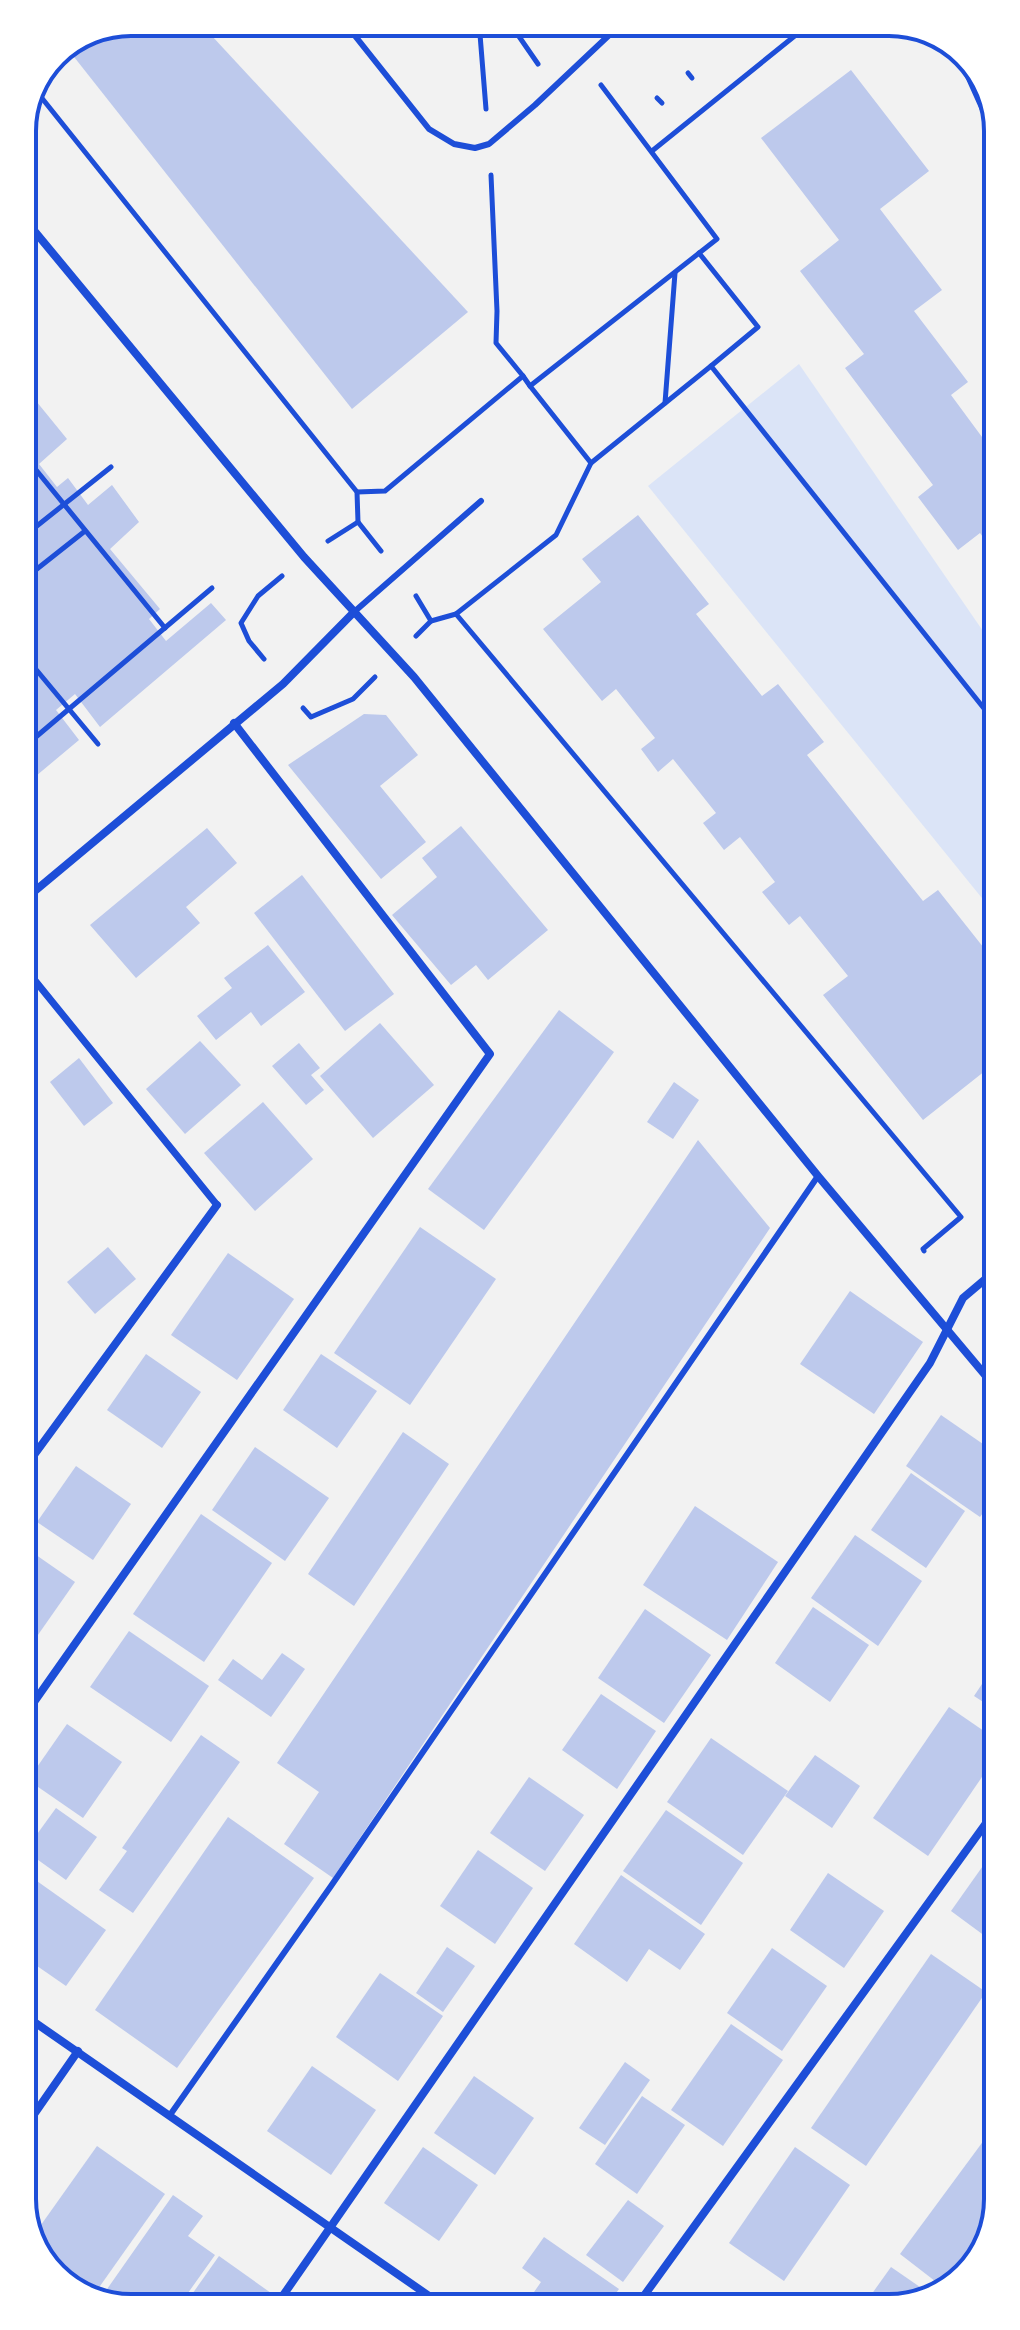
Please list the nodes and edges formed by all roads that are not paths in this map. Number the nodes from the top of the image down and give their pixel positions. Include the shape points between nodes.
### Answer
1 (355, 36) edge
2 (609, 36) edge
3 (36, 233) edge
4 (481, 501) dead end
5 (354, 612) junction
6 (234, 723) junction
7 (36, 890) edge
8 (36, 982) edge
9 (818, 1176) junction
10 (217, 1205) joint
11 (984, 1280) edge
12 (945, 1329) junction
13 (984, 1374) edge
14 (36, 1452) edge
15 (36, 1699) edge
16 (984, 1826) edge
17 (36, 2023) edge
18 (78, 2051) junction
19 (36, 2111) edge
20 (170, 2115) junction
21 (330, 2227) junction
22 (284, 2294) edge
23 (426, 2294) edge
24 (645, 2294) edge

1 - 2 lane via 429,129 454,144 475,148 489,144
3 - 5 street
4 - 5 lane
5 - 6 street via 283,684
5 - 9 street via 414,677
6 - 7 street
6 - 15 street via 490,1054
8 - 10 street
9 - 12 street
9 - 20 lane
10 - 14 street
11 - 12 street via 963,1298
12 - 13 street
12 - 21 street via 930,1363
16 - 24 street
17 - 18 street
18 - 19 street
18 - 20 street
20 - 21 street
21 - 22 street
21 - 23 street

